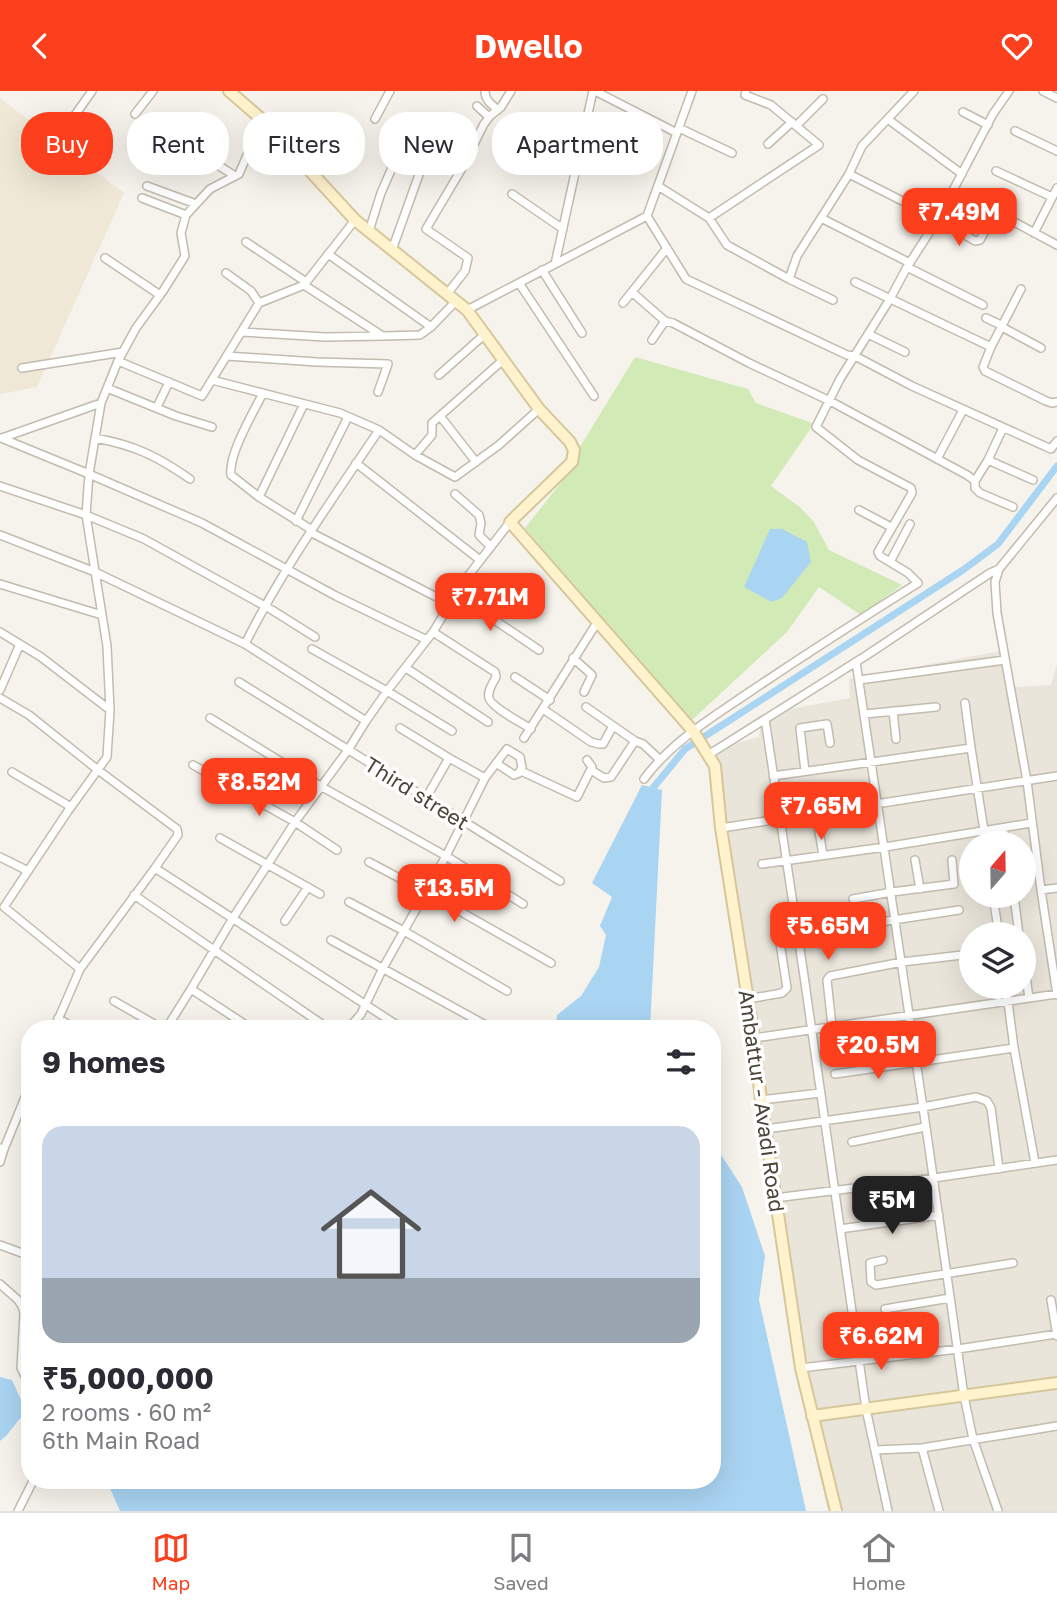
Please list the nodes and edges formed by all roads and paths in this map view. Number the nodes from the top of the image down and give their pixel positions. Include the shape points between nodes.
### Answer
1 (92, 91) edge
2 (153, 91) edge
3 (229, 91) edge
4 (390, 91) edge
5 (485, 91) edge
6 (511, 91) edge
7 (594, 91) edge
8 (692, 91) edge
9 (746, 91) edge
10 (914, 91) edge
11 (1009, 91) edge
12 (1043, 91) edge
13 (1057, 97) edge
14 (823, 99) dead end
15 (477, 106) dead end
16 (498, 110) junction
17 (77, 112) edge
18 (137, 112) edge
19 (253, 112) edge
20 (963, 112) dead end
21 (489, 117) junction
22 (375, 119) dead end
23 (889, 120) junction
24 (794, 124) junction
25 (988, 125) junction
26 (678, 131) junction
27 (1015, 131) dead end
28 (478, 138) edge
29 (768, 144) dead end
30 (1057, 151) edge
31 (732, 153) dead end
32 (243, 165) edge
33 (996, 171) dead end
34 (229, 172) edge
35 (849, 174) junction
36 (962, 174) junction
37 (313, 175) edge
38 (390, 175) edge
39 (419, 175) edge
40 (458, 175) edge
41 (235, 176) junction
42 (658, 186) junction
43 (147, 187) dead end
44 (1057, 188) edge
45 (512, 194) dead end
46 (1052, 197) junction
47 (142, 198) dead end
48 (196, 204) junction
49 (186, 215) junction
50 (647, 216) junction
51 (709, 218) junction
52 (821, 218) junction
53 (938, 219) junction
54 (355, 220) junction
55 (563, 229) junction
56 (369, 231) junction
57 (1034, 233) junction
58 (246, 242) dead end
59 (1057, 245) edge
60 (667, 248) junction
61 (392, 250) junction
62 (328, 254) junction
63 (105, 258) dead end
64 (555, 264) junction
65 (909, 265) junction
66 (542, 270) junction
67 (226, 273) dead end
68 (789, 279) junction
69 (855, 282) dead end
70 (305, 283) junction
71 (519, 283) junction
72 (1021, 289) dead end
73 (633, 293) junction
74 (160, 295) junction
75 (451, 298) junction
76 (890, 299) junction
77 (833, 300) dead end
78 (259, 303) junction
79 (623, 303) dead end
80 (983, 305) dead end
81 (467, 310) junction
82 (986, 318) dead end
83 (664, 321) junction
84 (430, 327) junction
85 (1002, 327) junction
86 (242, 332) junction
87 (582, 333) dead end
88 (868, 334) junction
89 (484, 335) junction
90 (383, 336) junction
91 (652, 340) dead end
92 (991, 348) junction
93 (1041, 348) dead end
94 (123, 352) junction
95 (905, 352) dead end
96 (227, 356) junction
97 (855, 356) junction
98 (503, 360) junction
99 (118, 361) junction
100 (22, 368) dead end
101 (439, 375) dead end
102 (212, 380) junction
103 (169, 382) junction
104 (107, 388) junction
105 (378, 392) dead end
106 (263, 393) junction
107 (594, 396) dead end
108 (830, 401) junction
109 (1057, 402) edge
110 (101, 404) junction
111 (304, 404) junction
112 (157, 407) junction
113 (539, 409) junction
114 (963, 410) junction
115 (440, 416) junction
116 (348, 417) junction
117 (212, 427) dead end
118 (1003, 428) junction
119 (379, 430) junction
120 (95, 438) junction
121 (1, 439) edge
122 (1057, 441) edge
123 (415, 455) junction
124 (937, 459) junction
125 (988, 460) junction
126 (476, 462) junction
127 (356, 464) junction
128 (89, 474) junction
129 (190, 479) dead end
130 (1033, 480) dead end
131 (975, 481) junction
132 (0, 486) edge
133 (455, 494) dead end
134 (259, 497) junction
135 (1057, 498) edge
136 (1013, 507) dead end
137 (859, 510) dead end
138 (86, 515) junction
139 (296, 521) junction
140 (510, 522) junction
141 (910, 524) dead end
142 (891, 527) junction
143 (311, 531) junction
144 (0, 535) edge
145 (491, 547) junction
146 (480, 561) junction
147 (890, 562) junction
148 (287, 569) junction
149 (999, 569) junction
150 (95, 572) junction
151 (0, 584) edge
152 (456, 594) junction
153 (450, 604) junction
154 (264, 605) junction
155 (102, 615) junction
156 (598, 621) junction
157 (0, 632) edge
158 (433, 632) junction
159 (315, 637) dead end
160 (428, 640) junction
161 (20, 644) junction
162 (245, 644) junction
163 (312, 649) dead end
164 (539, 650) dead end
165 (573, 658) junction
166 (1005, 660) junction
167 (856, 661) junction
168 (406, 668) junction
169 (515, 677) dead end
170 (859, 680) junction
171 (239, 683) dead end
172 (0, 690) edge
173 (387, 691) junction
174 (584, 692) dead end
175 (0, 698) edge
176 (550, 700) junction
177 (965, 702) dead end
178 (586, 707) dead end
179 (936, 707) dead end
180 (543, 709) junction
181 (110, 710) junction
182 (893, 711) junction
183 (865, 714) junction
184 (210, 718) dead end
185 (765, 719) junction
186 (366, 721) junction
187 (488, 722) dead end
188 (613, 726) junction
189 (400, 727) dead end
190 (531, 729) junction
191 (452, 731) dead end
192 (694, 732) junction
193 (524, 738) dead end
194 (896, 739) dead end
195 (635, 741) junction
196 (830, 743) dead end
197 (971, 748) junction
198 (348, 750) junction
199 (706, 750) junction
200 (449, 758) junction
201 (659, 759) junction
202 (587, 760) dead end
203 (872, 762) junction
204 (496, 763) junction
205 (193, 765) dead end
206 (98, 770) junction
207 (592, 770) junction
208 (521, 771) junction
209 (805, 771) junction
210 (12, 772) dead end
211 (773, 775) junction
212 (1057, 776) edge
213 (485, 778) junction
214 (644, 779) dead end
215 (1027, 781) junction
216 (322, 787) junction
217 (978, 789) junction
218 (426, 798) junction
219 (879, 804) junction
220 (71, 807) junction
221 (816, 813) junction
222 (780, 819) junction
223 (463, 821) junction
224 (296, 822) junction
225 (1031, 823) junction
226 (721, 828) junction
227 (1003, 828) junction
228 (984, 831) edge
229 (989, 831) edge
230 (1004, 831) edge
231 (959, 836) edge
232 (220, 838) dead end
233 (885, 847) junction
234 (337, 850) dead end
235 (823, 855) junction
236 (446, 856) junction
237 (0, 857) edge
238 (786, 860) junction
239 (915, 860) dead end
240 (952, 860) dead end
241 (369, 862) dead end
242 (268, 864) junction
243 (762, 864) dead end
244 (155, 868) junction
245 (28, 871) junction
246 (560, 881) dead end
247 (309, 887) junction
248 (1057, 888) edge
249 (920, 889) junction
250 (1041, 890) junction
251 (426, 892) junction
252 (892, 892) junction
253 (320, 894) dead end
254 (134, 895) junction
255 (853, 899) dead end
256 (349, 902) dead end
257 (523, 904) dead end
258 (959, 910) dead end
259 (233, 918) junction
260 (285, 921) dead end
261 (896, 921) junction
262 (404, 931) junction
263 (815, 932) dead end
264 (331, 940) dead end
265 (780, 943) dead end
266 (214, 950) junction
267 (959, 955) edge
268 (902, 962) junction
269 (551, 964) dead end
270 (383, 968) junction
271 (80, 969) junction
272 (191, 989) junction
273 (507, 991) dead end
274 (1057, 994) edge
275 (1036, 997) edge
276 (748, 999) junction
277 (1022, 999) edge
278 (114, 1001) dead end
279 (1008, 1001) junction
280 (366, 1004) junction
281 (910, 1015) junction
282 (58, 1018) joint
283 (61, 1020) edge
284 (149, 1020) edge
285 (171, 1020) edge
286 (238, 1020) edge
287 (316, 1020) edge
288 (356, 1020) edge
289 (390, 1020) edge
290 (477, 1020) edge
291 (832, 1026) junction
292 (812, 1029) junction
293 (754, 1038) junction
294 (1014, 1048) junction
295 (916, 1061) junction
296 (835, 1074) dead end
297 (820, 1093) junction
298 (761, 1100) junction
299 (923, 1107) junction
300 (21, 1117) edge
301 (825, 1121) junction
302 (925, 1127) junction
303 (766, 1129) junction
304 (852, 1142) dead end
305 (2, 1149) edge
306 (1057, 1160) edge
307 (0, 1162) edge
308 (1035, 1163) junction
309 (999, 1169) junction
310 (934, 1178) junction
311 (835, 1191) junction
312 (775, 1198) junction
313 (939, 1215) junction
314 (840, 1229) junction
315 (0, 1245) edge
316 (21, 1253) edge
317 (883, 1260) dead end
318 (1013, 1263) dead end
319 (947, 1275) junction
320 (0, 1284) edge
321 (950, 1298) junction
322 (1051, 1300) dead end
323 (21, 1305) edge
324 (885, 1309) dead end
325 (1057, 1335) edge
326 (958, 1349) junction
327 (859, 1361) junction
328 (801, 1368) junction
329 (1057, 1383) edge
330 (964, 1396) junction
331 (866, 1409) junction
332 (812, 1416) junction
333 (1057, 1426) edge
334 (973, 1439) junction
335 (922, 1448) junction
336 (875, 1450) junction
337 (29, 1489) edge
338 (18, 1511) edge
339 (836, 1511) edge
340 (888, 1511) edge
341 (939, 1511) edge
342 (998, 1511) edge

1 - 17 street
2 - 18 street
3 - 19 street
4 - 22 street
5 - 16 street via 488,102
6 - 16 street
7 - 26 street
7 - 55 street
8 - 26 street
9 - 24 street via 745,95 771,105
10 - 23 street
11 - 25 street
12 - 13 street
14 - 24 street
15 - 21 street
16 - 21 street
20 - 25 street
21 - 28 street
23 - 35 street via 862,146
23 - 36 street
24 - 29 street
24 - 51 street via 819,145
25 - 36 street
26 - 31 street
26 - 42 street
27 - 30 street
32 - 41 street
33 - 46 street
34 - 41 street
35 - 52 street
35 - 53 street
36 - 53 street
37 - 54 street
38 - 56 street
39 - 61 street
40 - 75 street via 426,229 468,258
41 - 48 street via 210,189
42 - 50 street
42 - 51 street
43 - 48 street
44 - 46 street
45 - 55 street
46 - 57 street
47 - 49 street
48 - 49 street
49 - 74 street via 181,233 185,256
50 - 60 street
50 - 64 street
51 - 68 street via 727,245
52 - 65 street
52 - 68 street via 797,256
53 - 57 street via 975,241 991,219 998,217
53 - 65 street
54 - 56 street
54 - 62 street
55 - 64 street
56 - 61 street
57 - 59 street
58 - 70 street
60 - 73 street
60 - 97 street via 686,279
61 - 75 street
62 - 70 street
62 - 84 street
63 - 74 street
64 - 66 street
65 - 76 street
65 - 80 street
66 - 71 street
66 - 87 street
67 - 78 street
68 - 77 street
69 - 76 street
70 - 78 street
70 - 90 street
71 - 81 street
71 - 107 street
72 - 85 street
73 - 79 street
73 - 83 street
74 - 94 street
75 - 81 street
75 - 84 street
76 - 88 street
76 - 92 street
78 - 86 street
81 - 89 street
82 - 85 street
83 - 91 street
83 - 108 street
84 - 90 street via 420,335
85 - 92 street
85 - 93 street
86 - 90 street
86 - 96 street
88 - 95 street
88 - 97 street
89 - 98 street
89 - 101 street
92 - 109 street via 985,371 1045,401
94 - 99 street
94 - 100 street
96 - 102 street
96 - 105 street via 388,364
97 - 108 street
97 - 114 street
98 - 113 street
98 - 115 street
99 - 103 street
99 - 104 street
102 - 103 street via 202,396
102 - 106 street
103 - 112 street
104 - 110 street
104 - 112 street
106 - 111 street
106 - 134 street via 230,468 231,475
108 - 124 street
108 - 142 street via 816,427 858,460 911,488
110 - 120 street
110 - 121 street
111 - 116 street
111 - 134 street
112 - 117 street
113 - 126 street
113 - 140 street via 570,442 573,459
114 - 118 street
114 - 124 street
115 - 123 street via 432,423 432,435
115 - 126 street
116 - 119 street
116 - 139 street
118 - 122 street via 1051,449
118 - 125 street
119 - 123 street
119 - 127 street
120 - 128 street
120 - 129 street via 145,451
121 - 128 street
123 - 126 street via 454,477
124 - 131 street
125 - 130 street
125 - 131 street
127 - 143 street
127 - 146 street
128 - 138 street
128 - 148 street via 202,523
131 - 136 street via 977,492
132 - 138 street
133 - 145 street via 479,515 479,535
134 - 139 street
135 - 149 street
137 - 142 street
138 - 150 street
138 - 154 street via 144,539
139 - 143 street
140 - 145 street
140 - 156 street, Ambattur - Avadi Road
141 - 147 street
142 - 147 street via 878,552
143 - 148 street
143 - 153 street
144 - 150 street
145 - 146 street
146 - 152 street
147 - 192 street via 918,583
148 - 154 street
148 - 160 street
149 - 166 street via 996,603
149 - 167 street
150 - 155 street
150 - 162 street
151 - 155 street
152 - 153 street
152 - 164 street
153 - 158 street
154 - 159 street
154 - 162 street
155 - 181 street
156 - 165 street
156 - 192 street, Ambattur - Avadi Road
157 - 161 street
158 - 160 street
158 - 190 street via 495,672 490,701
160 - 168 street
161 - 172 street
161 - 181 street
162 - 186 street
163 - 173 street
165 - 174 street via 592,675
165 - 176 street
166 - 170 street
166 - 215 street
167 - 170 street
167 - 185 street
168 - 173 street
168 - 187 street
169 - 176 street
170 - 183 street
171 - 198 street, Third street
173 - 186 street
173 - 191 street
175 - 206 street
176 - 180 street
177 - 197 street
178 - 188 street
179 - 182 street
180 - 188 street via 598,744 603,744
180 - 190 street
181 - 206 street via 107,757
182 - 183 street
182 - 194 street
183 - 203 street
184 - 216 street
185 - 199 street
185 - 211 street
186 - 198 street
188 - 195 street
189 - 200 street
190 - 193 street
192 - 199 street, Ambattur - Avadi Road
192 - 201 street
195 - 201 street
195 - 207 street via 611,777
196 - 209 street via 827,724 800,728
197 - 203 street
197 - 217 street
198 - 216 street
198 - 218 street, Third street
199 - 226 street, Ambattur - Avadi Road via 715,766
200 - 213 street
200 - 218 street
201 - 214 street
202 - 207 street
203 - 209 street
203 - 219 street
204 - 208 street via 514,775
204 - 208 street via 507,749 520,757
204 - 213 street
205 - 224 street
206 - 220 street
206 - 244 street via 177,829 178,835
207 - 208 street via 577,797
209 - 211 street
210 - 220 street
211 - 222 street
212 - 215 street
213 - 223 street
215 - 217 street
215 - 225 street
216 - 224 street
216 - 236 street
217 - 219 street
217 - 228 street
218 - 223 street, Third street
219 - 221 street
219 - 233 street
220 - 245 street
221 - 222 street
221 - 235 street
222 - 226 street
222 - 238 street
223 - 236 street
223 - 246 street, Third street
224 - 234 street
224 - 242 street
225 - 227 street
225 - 250 street
226 - 276 street, Ambattur - Avadi Road
227 - 229 street
227 - 230 street
231 - 233 street
232 - 242 street
233 - 235 street
233 - 252 street
235 - 238 street
236 - 251 street
236 - 257 street
237 - 245 street
238 - 243 street
238 - 292 street
239 - 249 street
240 - 249 street via 954,884
241 - 251 street
242 - 247 street
242 - 259 street
244 - 254 street
244 - 259 street
245 - 271 street via 4,907
247 - 253 street
247 - 260 street
248 - 250 street
249 - 252 street
250 - 274 street
251 - 262 street
251 - 269 street
252 - 255 street
252 - 261 street
254 - 266 street
254 - 271 street
256 - 262 street
258 - 261 street
259 - 266 street
259 - 280 street
261 - 263 street
261 - 268 street
262 - 270 street
262 - 273 street
264 - 270 street
265 - 276 street via 786,992
266 - 272 street
266 - 287 street
267 - 268 street
268 - 281 street
268 - 291 street via 830,976
270 - 280 street
270 - 290 street
271 - 282 street
272 - 285 street
272 - 286 street
274 - 275 street
276 - 293 street, Ambattur - Avadi Road
277 - 279 street
278 - 284 street
279 - 281 street
279 - 294 street
280 - 288 street
280 - 289 street
281 - 291 street
281 - 295 street
282 - 283 street
291 - 292 street
292 - 293 street
292 - 297 street
293 - 298 street, Ambattur - Avadi Road
294 - 295 street
294 - 308 street
295 - 296 street
295 - 299 street
297 - 298 street
297 - 301 street
298 - 303 street, Ambattur - Avadi Road
299 - 301 street
299 - 302 street
299 - 309 street via 976,1097 986,1101 993,1118
300 - 305 street
301 - 303 street
301 - 311 street
302 - 304 street
302 - 310 street
303 - 312 street, Ambattur - Avadi Road
305 - 307 street
306 - 308 street
308 - 309 street
309 - 310 street
310 - 311 street
310 - 313 street
311 - 312 street
311 - 314 street
312 - 328 street, Ambattur - Avadi Road
313 - 314 street
313 - 319 street
314 - 327 street
315 - 316 street
317 - 319 street via 870,1263 871,1282 876,1285
318 - 319 street
319 - 321 street
320 - 323 street
321 - 324 street
321 - 326 street
322 - 325 street
325 - 326 street
326 - 327 street
326 - 330 street
327 - 328 street
327 - 331 street
328 - 332 street, Ambattur - Avadi Road
329 - 330 street
330 - 331 street
330 - 334 street
331 - 332 street
331 - 336 street
332 - 339 street, Ambattur - Avadi Road
333 - 334 street
334 - 335 street
334 - 342 street
335 - 336 street
335 - 341 street
336 - 340 street
337 - 338 street

